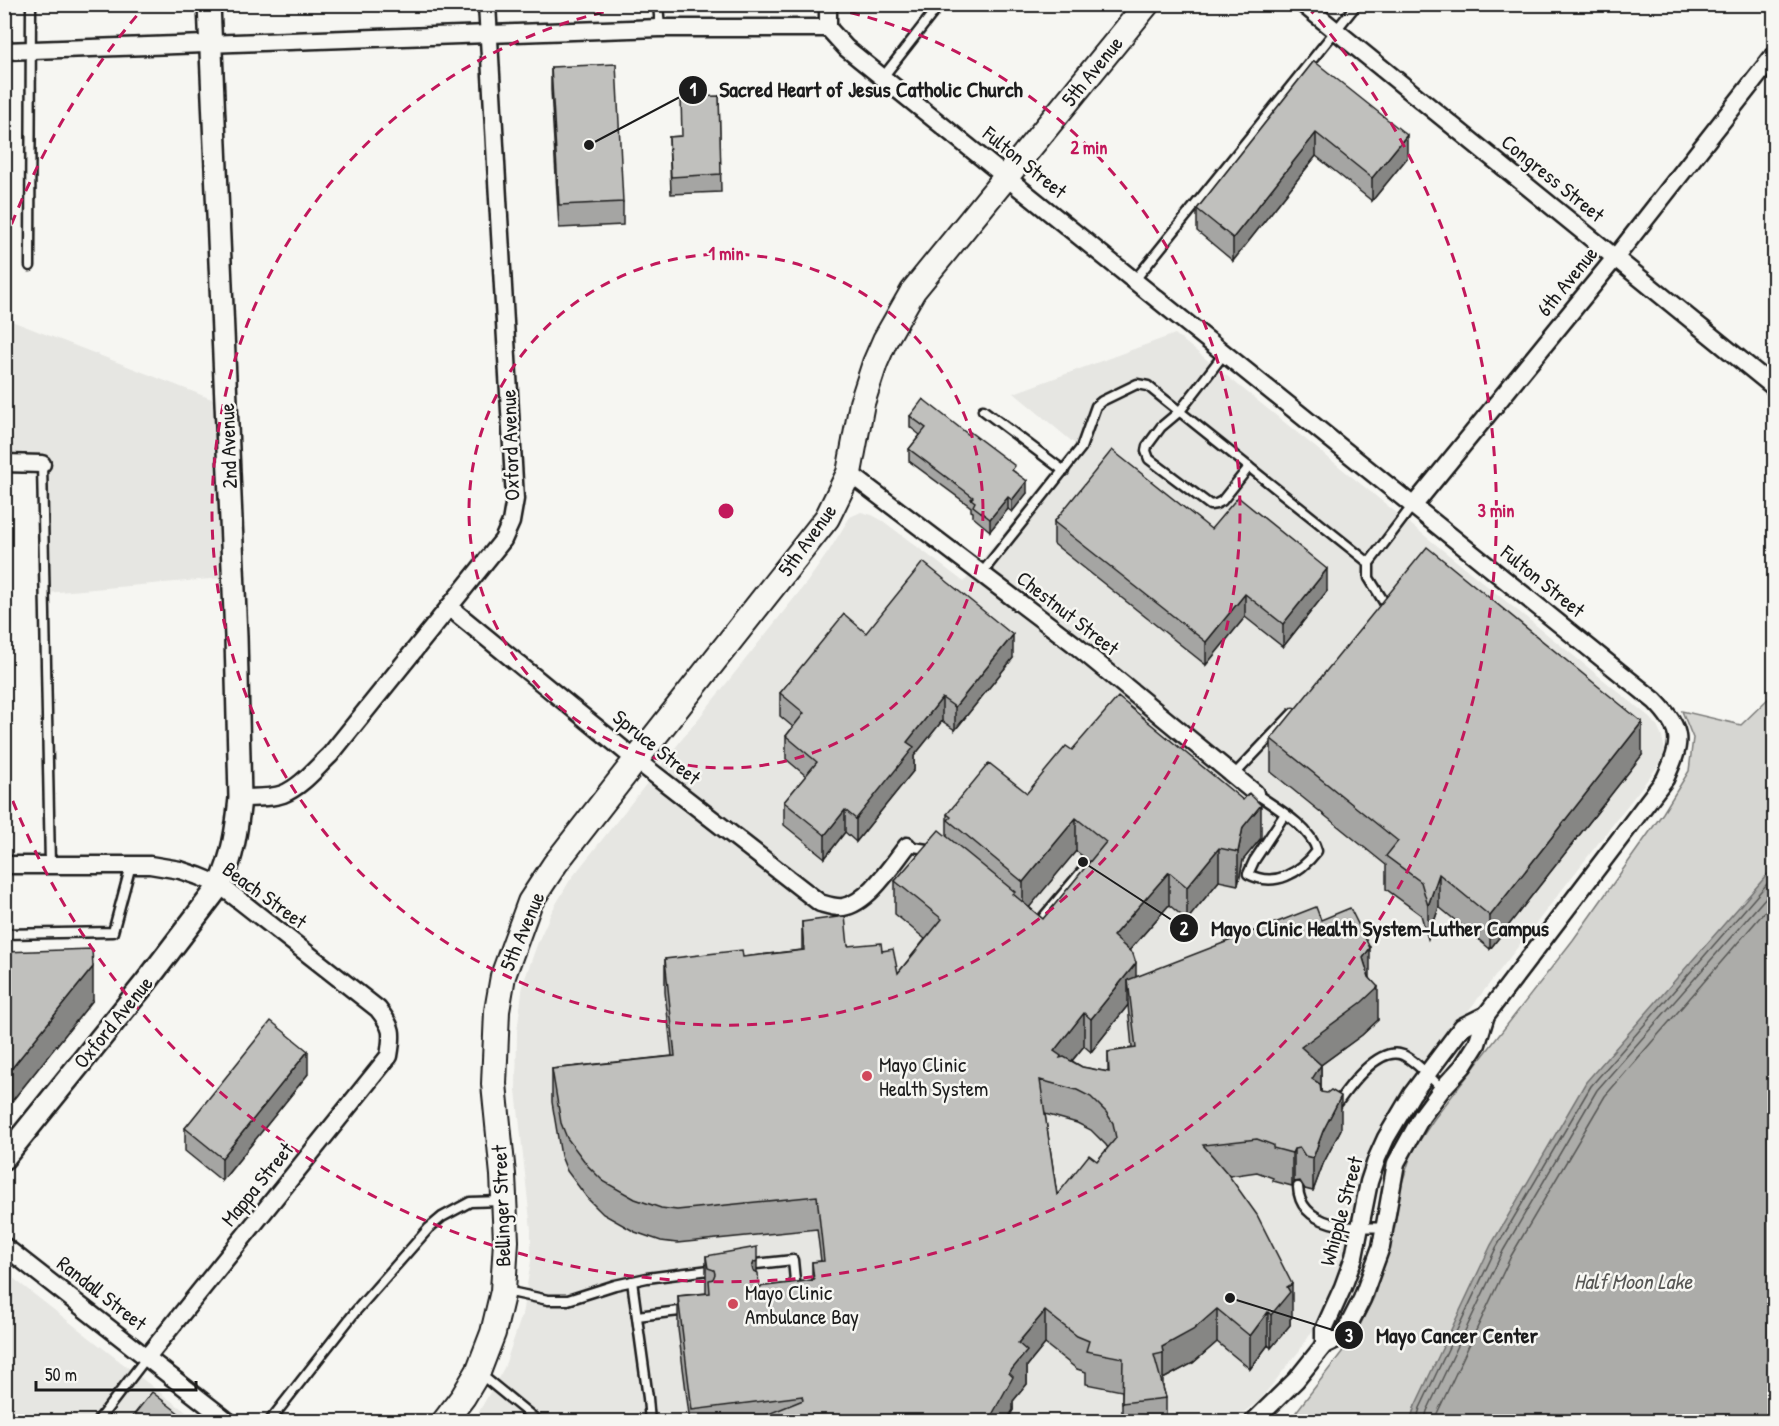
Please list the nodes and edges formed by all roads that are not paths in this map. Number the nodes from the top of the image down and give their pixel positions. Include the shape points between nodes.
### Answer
1 (31, 4) edge
2 (209, 4) edge
3 (487, 4) edge
4 (658, 4) edge
5 (828, 4) edge
6 (940, 4) edge
7 (1146, 4) edge
8 (1303, 4) edge
9 (1357, 4) edge
10 (660, 28) junction
11 (828, 28) junction
12 (1336, 31) junction
13 (489, 33) junction
14 (211, 43) junction
15 (32, 50) junction
16 (4, 51) edge
17 (1774, 55) edge
18 (883, 77) junction
19 (1007, 176) junction
20 (1615, 258) junction
21 (30, 266) dead end
22 (1134, 281) junction
23 (1224, 354) junction
24 (1774, 387) edge
25 (983, 410) dead end
26 (1180, 411) junction
27 (4, 463) edge
28 (42, 464) joint
29 (1249, 467) junction
30 (1064, 471) junction
31 (849, 473) junction
32 (1414, 505) junction
33 (1369, 563) junction
34 (981, 574) junction
35 (449, 607) junction
36 (1379, 616) edge
37 (1300, 705) edge
38 (1678, 747) joint
39 (636, 760) junction
40 (1234, 775) junction
41 (1255, 793) joint
42 (240, 798) junction
43 (1285, 814) junction
44 (907, 846) joint
45 (941, 856) edge
46 (4, 865) edge
47 (50, 865) junction
48 (131, 865) junction
49 (1083, 870) edge
50 (220, 885) junction
51 (1023, 922) edge
52 (4, 934) edge
53 (1486, 1015) junction
54 (393, 1035) joint
55 (1427, 1074) junction
56 (494, 1084) joint
57 (1442, 1089) junction
58 (1331, 1112) edge
59 (4, 1158) edge
60 (1298, 1187) dead end
61 (505, 1201) junction
62 (1385, 1227) junction
63 (1360, 1229) junction
64 (4, 1246) edge
65 (739, 1266) edge
66 (728, 1267) edge
67 (632, 1281) junction
68 (503, 1291) junction
69 (787, 1298) edge
70 (699, 1308) edge
71 (637, 1316) junction
72 (1324, 1345) junction
73 (147, 1357) junction
74 (478, 1372) junction
75 (97, 1422) edge
76 (229, 1422) edge
77 (269, 1422) edge
78 (444, 1422) edge
79 (539, 1422) edge
80 (650, 1422) edge
81 (1253, 1422) edge

1 - 15 lane
2 - 14 street, 2nd Avenue
3 - 13 street, Oxford Avenue
4 - 10 lane
5 - 11 street
6 - 18 lane
7 - 19 main road, 5th Avenue
8 - 12 street, Congress Street
9 - 12 lane
10 - 11 street
10 - 13 street
11 - 18 street, Fulton Street
12 - 20 street, Congress Street
12 - 22 lane
13 - 14 street
13 - 35 street, Oxford Avenue via 514,499 511,522 502,540
14 - 15 street
14 - 42 street, 2nd Avenue via 237,637
15 - 16 street
15 - 21 lane
17 - 20 street, 6th Avenue
18 - 19 street, Fulton Street
19 - 22 street, Fulton Street
19 - 31 main road, 5th Avenue via 913,291 885,340 862,403
20 - 24 street, Congress Street
20 - 32 street, 6th Avenue
22 - 23 street, Fulton Street
23 - 26 lane
23 - 32 street, Fulton Street
25 - 30 lane
26 - 29 lane
26 - 29 lane via 1147,446 1149,459 1210,505 1222,501
26 - 30 lane via 1142,384 1102,401 1093,412 1081,448
27 - 28 street
28 - 47 lane
29 - 33 lane
30 - 34 lane
31 - 34 street, Chestnut Street
31 - 39 main road, 5th Avenue via 827,518
32 - 33 lane
32 - 38 street, Fulton Street via 1655,701 1670,717
33 - 36 lane via 1369,578 1387,607
34 - 40 street, Chestnut Street via 1074,644
35 - 39 street, Spruce Street
35 - 42 street, Oxford Avenue via 330,755 305,779 280,795
37 - 40 lane
38 - 53 street, Whipple Street via 1665,779
39 - 44 street, Spruce Street via 812,898 828,906 845,907 865,895
39 - 56 main road, 5th Avenue via 530,902 503,976 497,1011
40 - 41 street, Chestnut Street
41 - 43 lane
42 - 50 street, 2nd Avenue via 234,843
43 - 43 lane via 1254,861 1248,874 1258,879 1278,879 1308,863 1317,851 1310,837
44 - 45 lane
46 - 47 street, Beach Street
47 - 48 street, Beach Street
48 - 50 street, Beach Street via 180,870
48 - 52 lane via 113,932
49 - 51 lane via 1032,930
50 - 54 street, Beach Street via 378,1009
50 - 59 street, Oxford Avenue
53 - 55 street, Whipple Street via 1462,1028
53 - 57 street, Whipple Street via 1477,1044
54 - 73 street, Mappa Street via 389,1056
55 - 57 lane
55 - 58 lane via 1404,1056 1382,1056 1348,1088
55 - 63 street, Whipple Street via 1399,1115 1377,1158
56 - 61 main road, Bellinger Street
57 - 62 street, Whipple Street via 1396,1163
60 - 63 lane via 1304,1208 1315,1216
61 - 68 main road, Bellinger Street
61 - 77 lane via 470,1202 429,1228 355,1312
62 - 63 lane
62 - 72 street, Whipple Street via 1372,1274 1352,1319 1343,1336
63 - 72 street, Whipple Street via 1347,1277 1324,1329
64 - 73 street, Randall Street
65 - 69 lane via 793,1260 797,1297
66 - 67 lane
67 - 68 lane via 568,1300
67 - 71 lane
68 - 74 main road, Bellinger Street
70 - 71 lane
71 - 80 lane
72 - 81 street, Whipple Street via 1296,1380
73 - 75 lane
73 - 76 street, Randall Street
74 - 78 main road, Bellinger Street
74 - 79 lane

